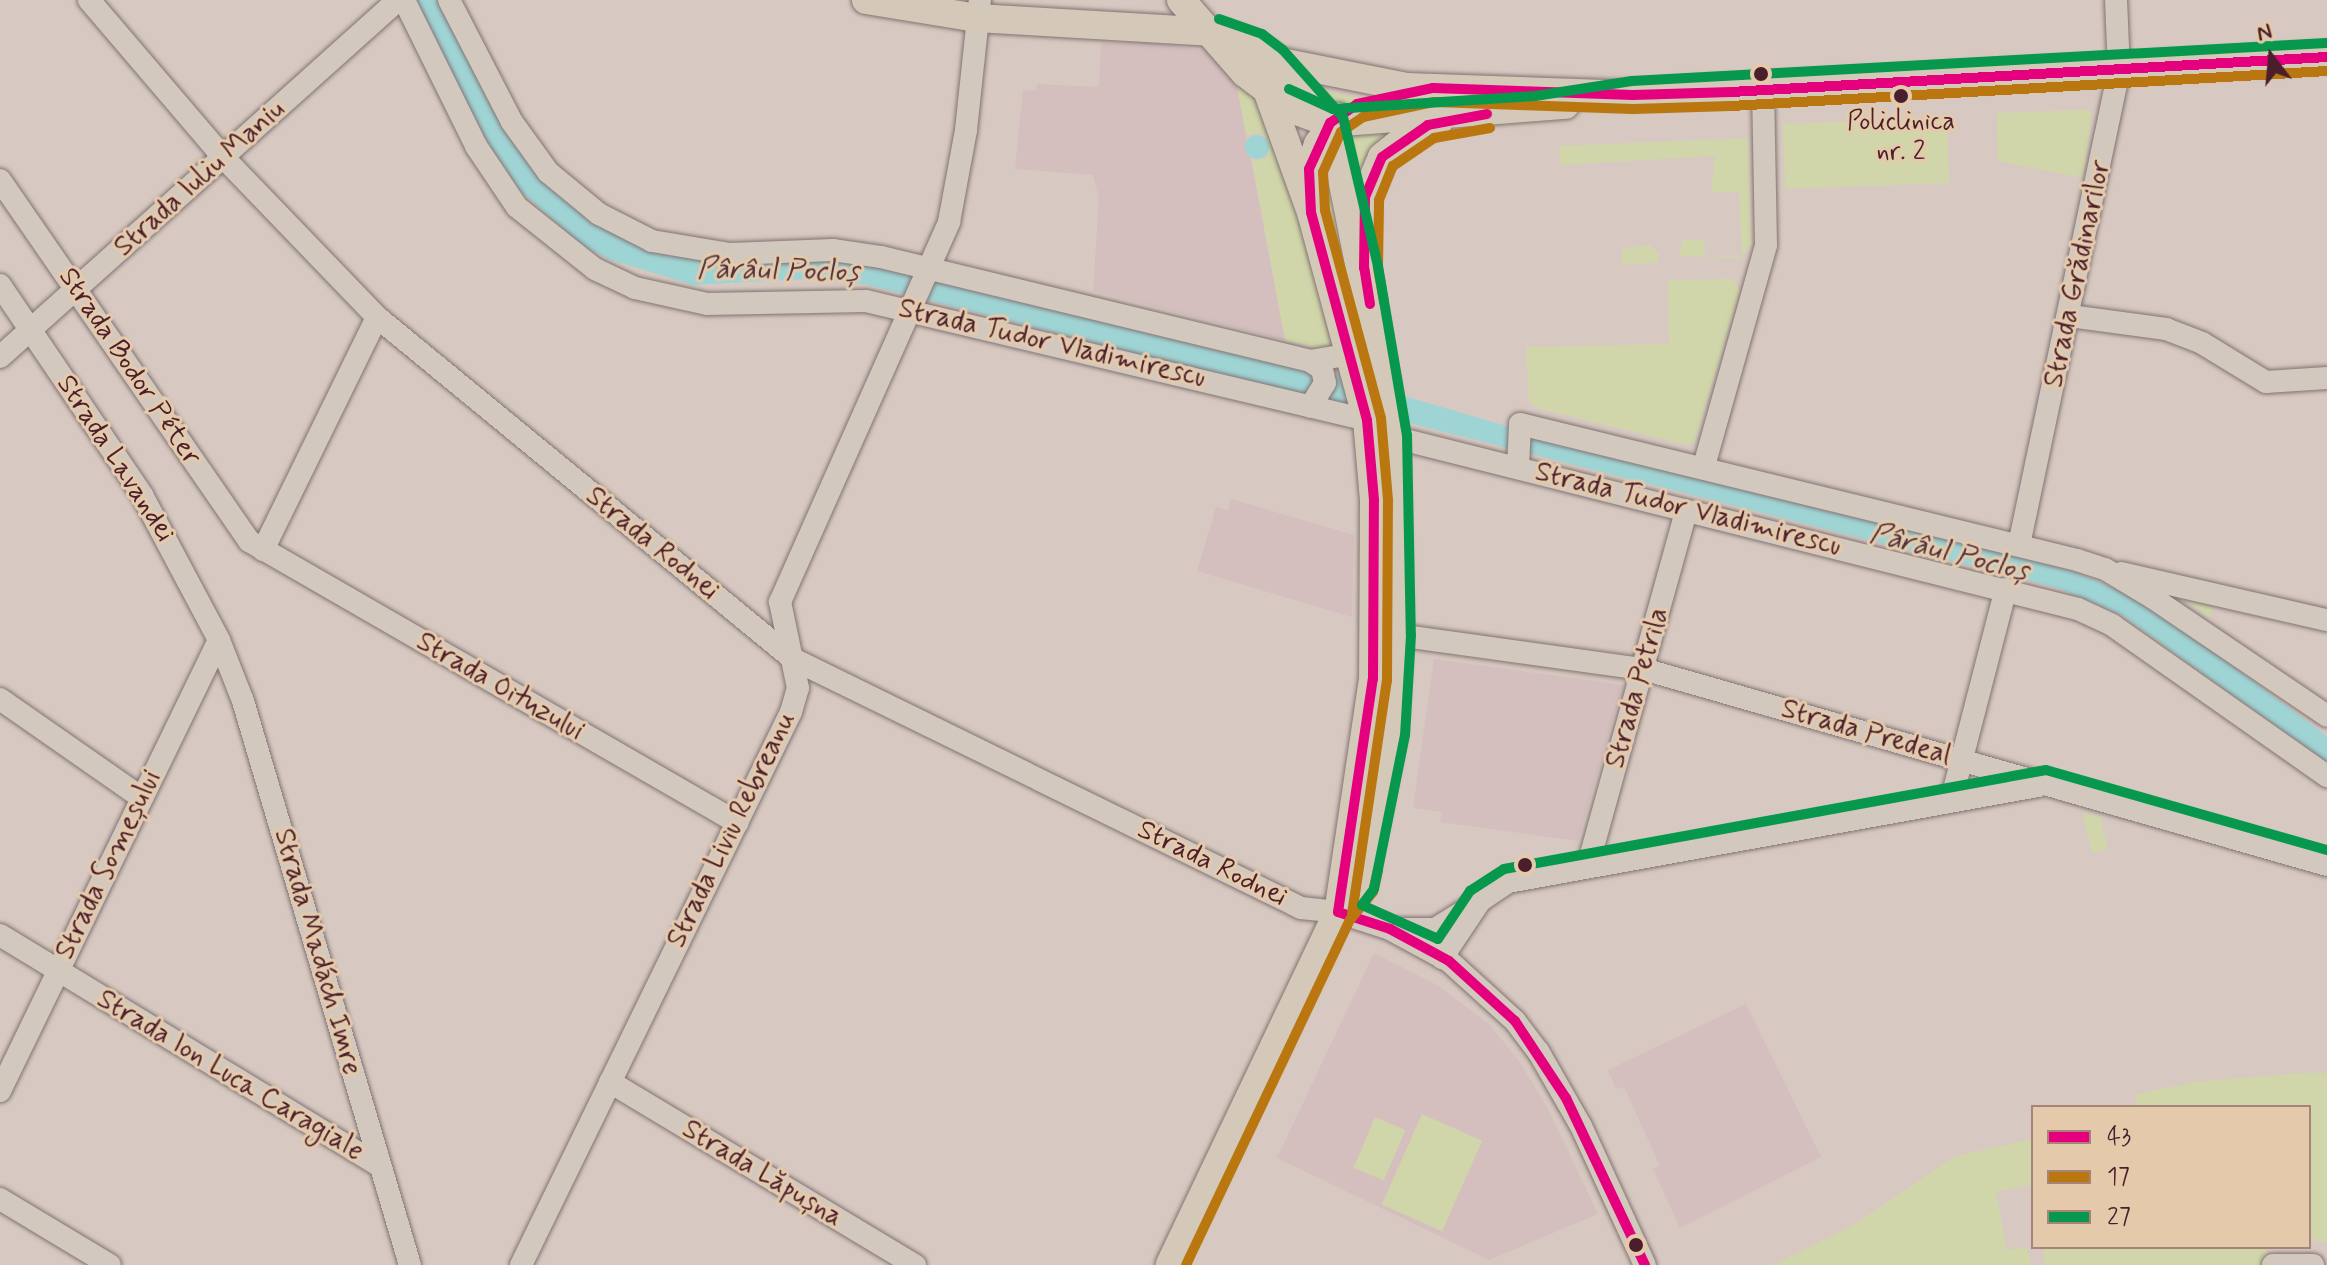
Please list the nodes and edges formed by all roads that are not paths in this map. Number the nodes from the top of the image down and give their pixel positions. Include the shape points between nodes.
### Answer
1 (89, 0) edge
2 (401, 0) edge
3 (449, 0) edge
4 (866, 0) edge
5 (1181, 0) edge
6 (2116, 0) edge
7 (978, 9) edge
8 (1214, 32) junction
9 (2327, 57) edge
10 (1275, 61) junction
11 (2119, 71) junction
12 (1433, 88) junction
13 (1267, 90) junction
14 (1763, 91) junction
15 (1633, 95) junction
16 (1452, 117) junction
17 (1330, 123) junction
18 (224, 158) junction
19 (0, 180) edge
20 (1311, 212) junction
21 (928, 268) junction
22 (1364, 268) junction
23 (0, 285) edge
24 (77, 291) junction
25 (913, 304) junction
26 (2070, 316) junction
27 (377, 317) junction
28 (30, 329) junction
29 (1352, 354) junction
30 (0, 357) edge
31 (1310, 361) junction
32 (2327, 378) edge
33 (1310, 407) junction
34 (1367, 420) junction
35 (1393, 437) junction
36 (1704, 466) junction
37 (1518, 467) junction
38 (1686, 511) junction
39 (2019, 545) junction
40 (263, 550) junction
41 (2105, 569) junction
42 (2006, 589) junction
43 (2327, 620) edge
44 (1397, 635) junction
45 (219, 640) junction
46 (793, 659) junction
47 (1643, 669) junction
48 (0, 699) edge
49 (2327, 716) edge
50 (1961, 761) junction
51 (2327, 776) edge
52 (2047, 784) junction
53 (142, 798) junction
54 (1951, 801) junction
55 (738, 823) junction
56 (1588, 865) junction
57 (2327, 865) edge
58 (1480, 901) junction
59 (1338, 912) junction
60 (1390, 929) junction
61 (0, 935) edge
62 (1442, 958) junction
63 (57, 972) junction
64 (610, 1082) junction
65 (0, 1091) edge
66 (379, 1165) junction
67 (0, 1199) edge
68 (110, 1265) edge
69 (410, 1265) edge
70 (521, 1265) edge
71 (915, 1265) edge
72 (1170, 1265) edge
73 (1645, 1265) edge
74 (2273, 1265) edge
75 (2313, 1265) edge

1 - 18 street, Strada Rodnei
2 - 18 street, Strada Iuliu Maniu
2 - 25 street, Strada Tudor Vladimirescu via 493,174 517,207 595,269 635,288 688,302 834,298
3 - 21 street, Strada Tudor Vladimirescu via 528,147 565,189 599,214 652,241 689,250 833,250
4 - 7 main road
5 - 8 main road
6 - 11 street, Strada Grădinarilor
7 - 8 main road
7 - 21 street, Strada Liviu Rebreanu via 955,192 949,222
8 - 10 main road via 1256,47
8 - 13 main road via 1245,73
9 - 11 main road
10 - 12 main road via 1365,81
10 - 17 main road
11 - 14 main road
11 - 26 street, Strada Grădinarilor
12 - 15 main road
12 - 17 main road via 1357,104
13 - 17 main road via 1294,110
13 - 20 main road
14 - 15 main road
14 - 36 street via 1769,217 1762,268
15 - 16 main road
16 - 17 main road
16 - 22 main road via 1412,133 1382,157 1365,197
17 - 20 main road via 1309,169
17 - 22 main road
18 - 24 street, Strada Iuliu Maniu
18 - 27 street, Strada Rodnei
19 - 24 street, Strada Bodor Péter
20 - 29 main road
21 - 25 street, Strada Liviu Rebreanu
21 - 31 street, Strada Tudor Vladimirescu
22 - 35 main road
23 - 28 street, Strada Lavandei
24 - 28 street, Strada Iuliu Maniu
24 - 40 street, Strada Bodor Péter via 237,527
25 - 33 street, Strada Tudor Vladimirescu
25 - 46 street, Strada Liviu Rebreanu via 786,583 781,625
26 - 32 street via 2166,329 2202,343 2266,382
26 - 39 street, Strada Grădinarilor
27 - 40 street
27 - 46 street, Strada Rodnei
28 - 30 street, Strada Iuliu Maniu
28 - 45 street, Strada Lavandei via 142,495
29 - 31 street, Strada Tudor Vladimirescu
29 - 34 main road
31 - 33 street via 1322,369 1325,383
33 - 34 street, Strada Tudor Vladimirescu
34 - 59 main road via 1374,500 1373,679
35 - 37 street, Strada Tudor Vladimirescu
35 - 44 main road
36 - 37 street, Strada Tudor Vladimirescu via 1520,424
36 - 39 street, Strada Tudor Vladimirescu
37 - 38 street, Strada Tudor Vladimirescu
38 - 42 street, Strada Tudor Vladimirescu
38 - 47 street, Strada Petrila
39 - 41 street, Strada Tudor Vladimirescu
40 - 55 street, Strada Oituzului
41 - 43 street, Strada Tudor Vladimirescu
41 - 49 street, Strada Tudor Vladimirescu
42 - 50 street
42 - 51 street, Strada Tudor Vladimirescu via 2078,609 2112,625
44 - 47 street, Strada Predeal
44 - 59 main road via 1391,734 1372,832 1360,886
45 - 53 street, Strada Someșului
45 - 66 street, Strada Madách Imre via 243,701
46 - 55 street, Strada Liviu Rebreanu via 798,688 791,712
46 - 59 street, Strada Rodnei via 1301,908
47 - 50 street, Strada Predeal
47 - 56 street, Strada Petrila
48 - 53 street
50 - 52 street, Strada Predeal
50 - 54 street
52 - 54 street
52 - 57 street, Strada Predeal
53 - 63 street, Strada Someșului
54 - 56 street
55 - 64 street, Strada Liviu Rebreanu
56 - 58 street via 1508,882
58 - 60 street via 1435,929
58 - 62 street
59 - 60 street, Strada Rodnei
59 - 72 main road
60 - 62 street
61 - 63 street, Strada Ion Luca Caragiale
62 - 73 street via 1490,996 1538,1051 1581,1126
63 - 65 street, Strada Someșului
63 - 66 street, Strada Ion Luca Caragiale
64 - 70 street, Strada Liviu Rebreanu
64 - 71 street, Strada Lăpușna
66 - 69 street, Strada Madách Imre
67 - 68 street
74 - 75 street

